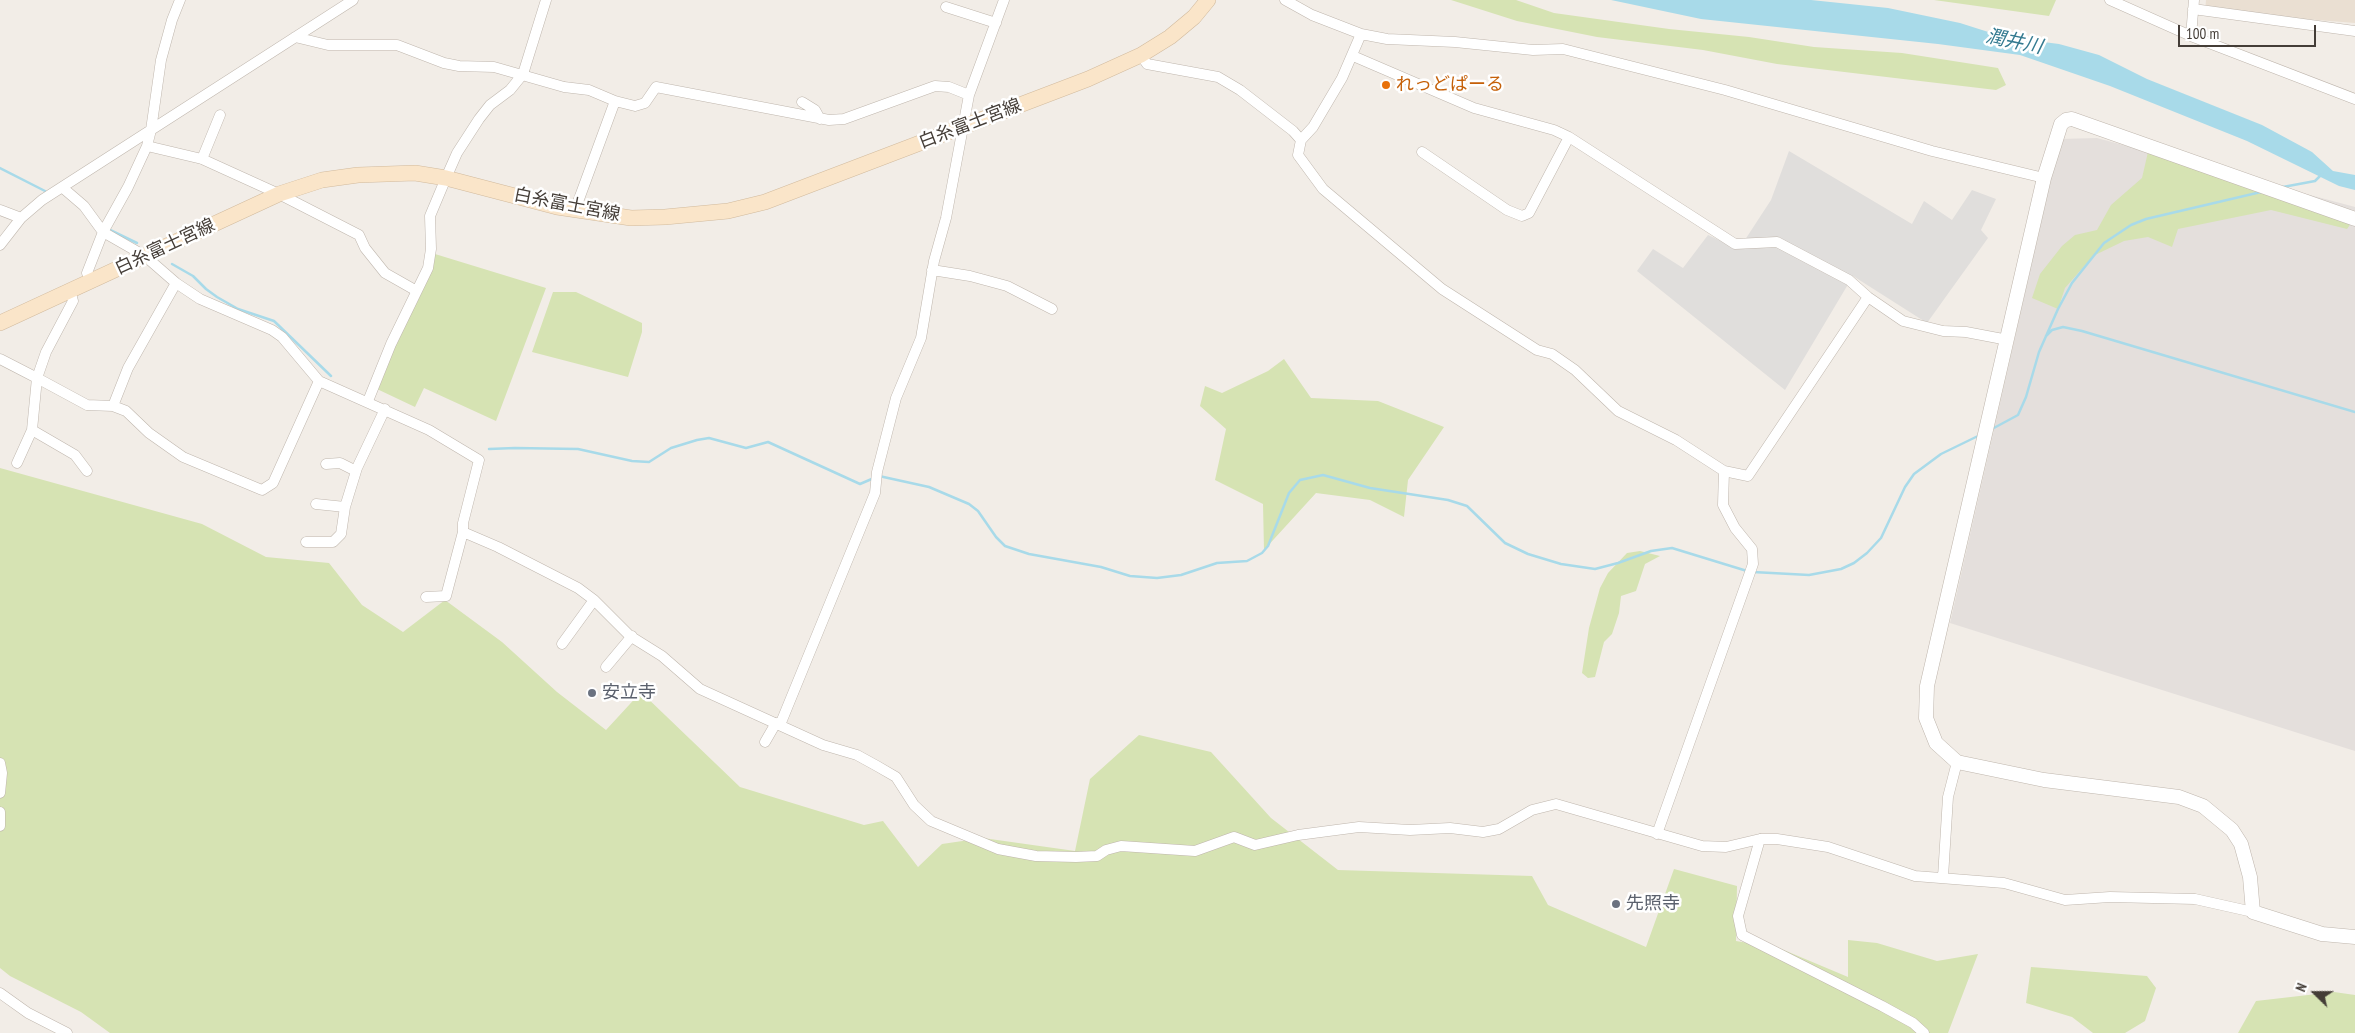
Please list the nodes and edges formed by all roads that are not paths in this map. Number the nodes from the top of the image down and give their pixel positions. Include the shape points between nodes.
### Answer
1 (180, 0) edge
2 (353, 0) edge
3 (546, 0) edge
4 (1004, 0) edge
5 (1208, 0) edge
6 (1285, 0) edge
7 (2110, 0) edge
8 (2194, 5) edge
9 (946, 7) dead end
10 (996, 23) junction
11 (2355, 31) edge
12 (1361, 34) junction
13 (2192, 36) junction
14 (296, 37) junction
15 (1140, 55) junction
16 (1353, 56) junction
17 (523, 74) junction
18 (969, 95) junction
19 (2355, 99) edge
20 (615, 101) junction
21 (802, 102) dead end
22 (220, 115) dead end
23 (820, 119) junction
24 (964, 127) junction
25 (152, 130) junction
26 (1569, 137) junction
27 (1301, 140) junction
28 (147, 146) junction
29 (1422, 152) dead end
30 (202, 159) junction
31 (446, 178) junction
32 (2044, 178) junction
33 (63, 188) junction
34 (279, 194) junction
35 (0, 210) edge
36 (575, 210) junction
37 (21, 218) junction
38 (2355, 220) edge
39 (103, 232) junction
40 (0, 245) edge
41 (145, 256) junction
42 (932, 270) junction
43 (92, 280) junction
44 (176, 283) junction
45 (70, 290) junction
46 (415, 290) junction
47 (1868, 296) junction
48 (1052, 309) dead end
49 (0, 323) edge
50 (2008, 340) junction
51 (0, 359) edge
52 (37, 378) junction
53 (319, 381) junction
54 (368, 401) junction
55 (113, 406) junction
56 (385, 410) junction
57 (32, 430) junction
58 (17, 463) dead end
59 (326, 464) dead end
60 (88, 471) dead end
61 (356, 471) junction
62 (1724, 471) junction
63 (316, 504) dead end
64 (345, 507) junction
65 (463, 532) junction
66 (306, 542) dead end
67 (426, 597) dead end
68 (594, 600) junction
69 (632, 636) junction
70 (562, 644) dead end
71 (606, 667) dead end
72 (778, 724) junction
73 (765, 742) dead end
74 (1957, 762) junction
75 (0, 763) edge
76 (0, 794) edge
77 (0, 812) edge
78 (0, 826) edge
79 (1658, 834) junction
80 (1760, 839) junction
81 (1943, 877) junction
82 (2253, 912) junction
83 (2355, 937) edge
84 (0, 993) edge
85 (67, 1033) edge
86 (1924, 1033) edge

1 - 25 street via 161,60
2 - 14 street
3 - 17 street
4 - 10 street
5 - 15 main road, 白糸富士宮線 via 1170,37
6 - 12 street via 1312,15
7 - 13 street
8 - 11 street
8 - 13 street
9 - 10 street
10 - 18 street
12 - 16 street
12 - 32 street via 1387,39 1533,50 1563,49 1726,90 1913,145
13 - 19 street
14 - 17 street via 328,45 397,45 459,66 494,67
14 - 25 street
15 - 24 main road, 白糸富士宮線 via 1088,79
15 - 27 street via 1147,64 1218,77 1248,96
16 - 26 street via 1474,108
16 - 27 street via 1313,127
17 - 20 street via 589,90
17 - 31 street via 479,119 457,153
18 - 23 street via 949,87 935,86 844,119
18 - 24 street
20 - 23 street via 635,106 645,103 656,87
20 - 36 street
21 - 23 street via 815,110
22 - 30 street
24 - 36 main road, 白糸富士宮線 via 765,202 728,211 631,218
24 - 42 street
25 - 28 street
25 - 33 street
26 - 29 street via 1529,213 1522,216 1507,210
26 - 47 street via 1735,244 1778,242 1849,280
27 - 62 street via 1298,155 1323,189 1442,289 1537,350 1552,354 1575,370 1618,411 1676,440
28 - 30 street
28 - 39 street
30 - 34 street
31 - 34 main road, 白糸富士宮線 via 384,172 358,174 322,180
31 - 36 main road, 白糸富士宮線
31 - 46 street via 430,216 428,268
32 - 38 street via 2061,124 2072,119
32 - 50 street
33 - 37 street
33 - 39 street via 84,206
34 - 41 main road, 白糸富士宮線
34 - 46 street via 359,235 385,273
35 - 37 street
37 - 40 street
39 - 41 street
39 - 43 street via 87,272
41 - 43 main road, 白糸富士宮線
41 - 44 street
42 - 48 street via 1007,286
42 - 72 street via 921,338 896,398 877,472 875,493
43 - 45 main road, 白糸富士宮線
44 - 53 street via 200,299 272,330
44 - 55 street via 128,368
45 - 49 main road, 白糸富士宮線
45 - 52 street via 73,301 46,352
46 - 54 street
47 - 50 street via 1903,320 1919,326
47 - 62 street via 1748,476
50 - 74 street via 1927,686 1926,718 1936,743
51 - 52 street
52 - 55 street via 86,405
52 - 57 street
53 - 54 street
53 - 55 street via 273,483 262,490 183,457 149,434 126,411
54 - 56 street
56 - 61 street
56 - 65 street via 429,430 479,460
57 - 58 street
57 - 60 street via 74,456
59 - 61 street via 340,463
61 - 64 street
62 - 79 street via 1723,505 1735,528 1752,549 1753,564
63 - 64 street
64 - 66 street via 341,534 332,542
65 - 67 street via 446,596
65 - 68 street via 537,566
68 - 69 street
68 - 70 street
69 - 71 street
69 - 72 street via 662,656 700,689
72 - 73 street
72 - 79 street via 823,745 857,755 896,777 914,804 931,821 998,849 1036,856 1097,856 1121,846 1196,851 1234,837 1255,845 1298,835 1359,827 1450,828 1483,832 1499,829 1532,810 1556,804
74 - 81 street via 1948,797
74 - 82 street via 2044,780 2179,797 2203,806 2232,830 2241,844 2250,876
75 - 76 street
77 - 78 street
79 - 80 street via 1702,846 1726,847
80 - 81 street via 1828,847 1915,876
80 - 86 street via 1738,916 1742,935 1890,1010
81 - 82 street via 2004,883 2065,900 2110,897 2195,899
82 - 83 street via 2322,934
84 - 85 street

